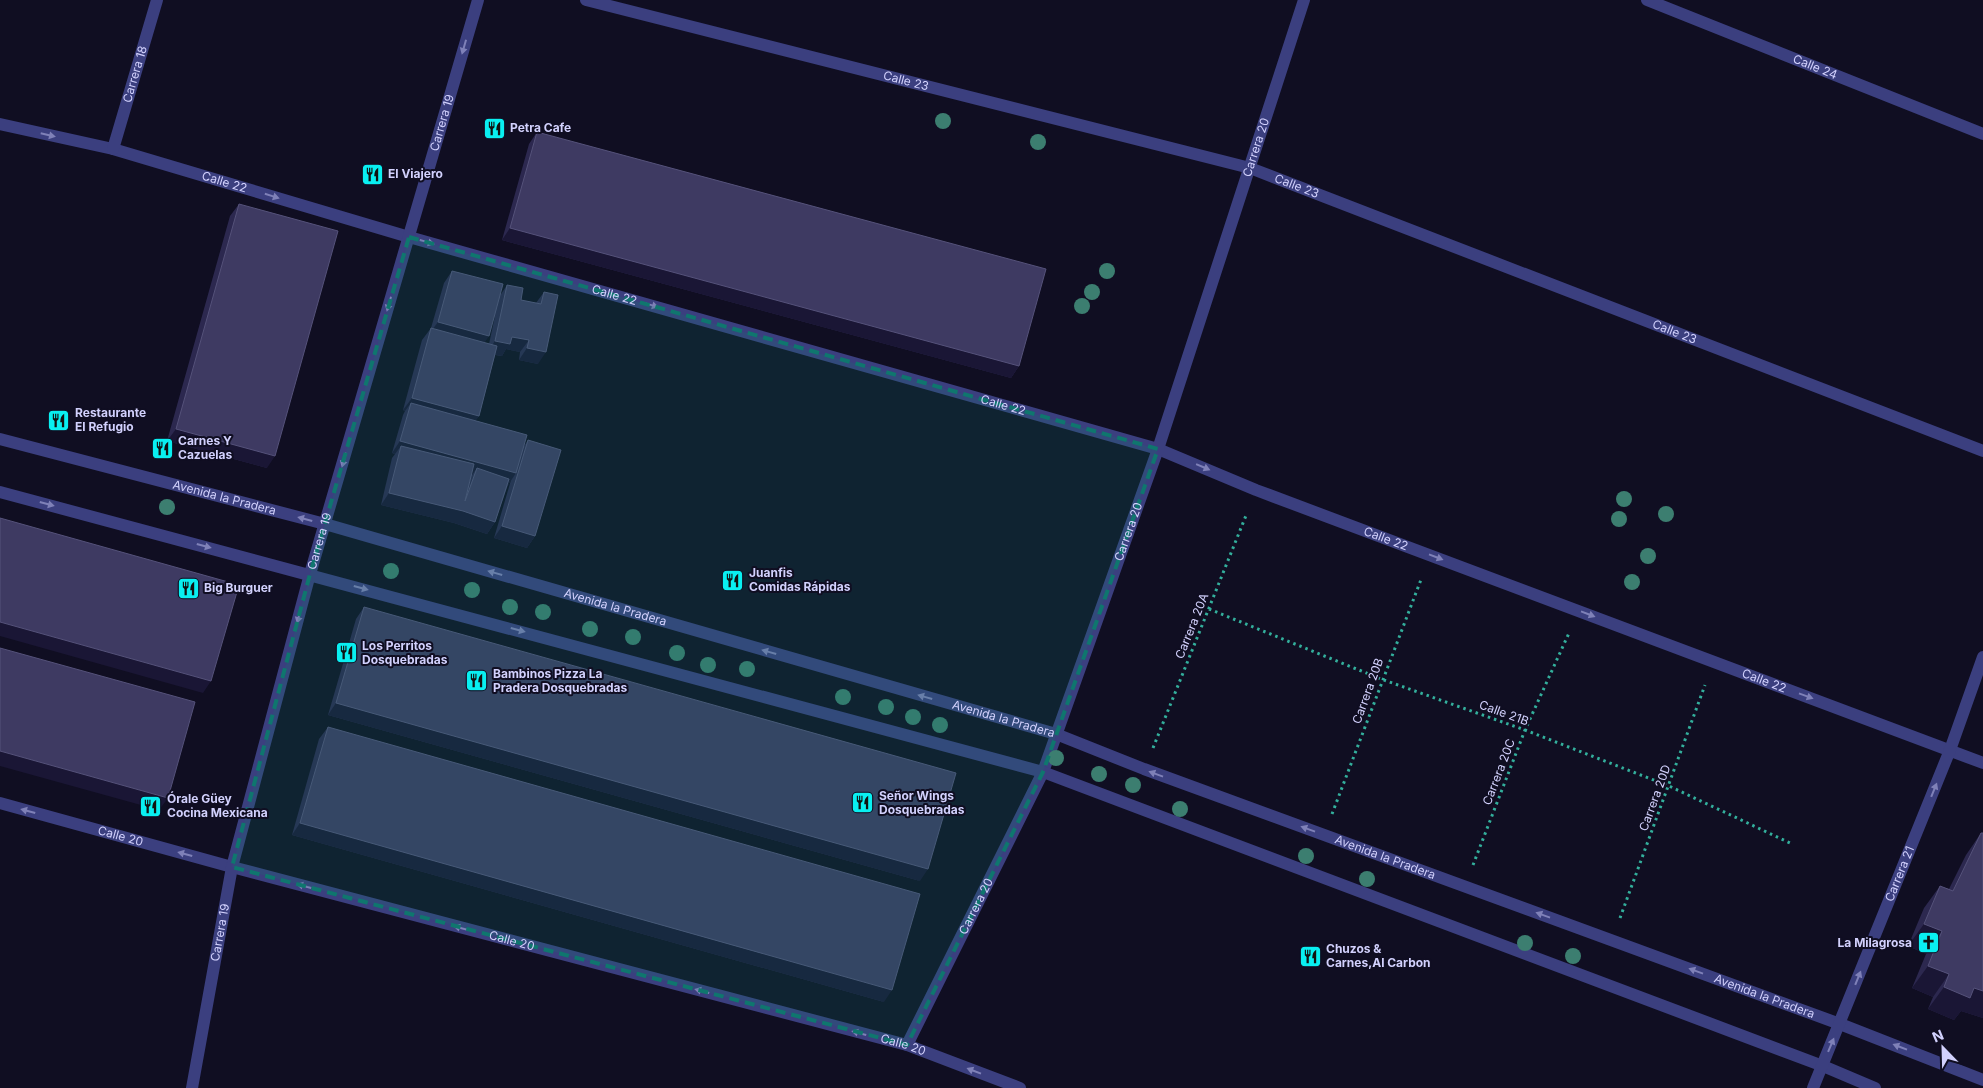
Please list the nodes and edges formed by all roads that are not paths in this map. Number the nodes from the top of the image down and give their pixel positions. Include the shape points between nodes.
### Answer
1 (157, 0) edge
2 (478, 0) edge
3 (586, 0) edge
4 (1304, 0) edge
5 (1647, 0) edge
6 (0, 124) edge
7 (1983, 134) edge
8 (112, 149) junction
9 (1250, 168) junction
10 (409, 237) junction
11 (0, 439) edge
12 (1158, 448) junction
13 (1983, 452) edge
14 (0, 492) edge
15 (325, 524) junction
16 (310, 574) junction
17 (1983, 658) edge
18 (1056, 734) junction
19 (1950, 750) junction
20 (1983, 763) edge
21 (1042, 772) junction
22 (0, 803) edge
23 (232, 867) junction
24 (1840, 1024) junction
25 (907, 1045) junction
26 (1822, 1066) junction
27 (1983, 1080) edge
28 (192, 1088) edge
29 (1020, 1088) edge
30 (1813, 1088) edge
31 (1875, 1088) edge

1 - 8 street, Carrera 18
2 -> 10 street, Carrera 19
3 - 9 street, Calle 23
4 - 9 street, Carrera 20
5 - 7 street, Calle 24
6 -> 8 street, Calle 22
8 -> 10 street, Calle 22
9 - 12 street, Carrera 20
9 - 13 street, Calle 23
10 -> 12 street, Calle 22
10 -> 15 street, Carrera 19
15 -> 11 street, Avenida la Pradera
12 - 18 street, Carrera 20
12 -> 19 street, Calle 22 via 1256,490
14 -> 16 street
15 - 16 street, Carrera 19
18 -> 15 street, Avenida la Pradera
16 -> 21 street
16 -> 23 street, Carrera 19
17 - 19 street, Carrera 21
18 - 21 street, Carrera 20
24 -> 18 street, Avenida la Pradera via 1144,770
19 - 20 street, Calle 22
24 -> 19 street, Carrera 21
21 - 25 street, Carrera 20
21 - 26 street
23 -> 22 street, Calle 20
25 -> 23 street, Calle 20
23 - 28 street, Carrera 19
26 -> 24 street, Carrera 21
27 -> 24 street, Avenida la Pradera
29 -> 25 street, Calle 20
26 - 30 street, Carrera 21
26 - 31 street

